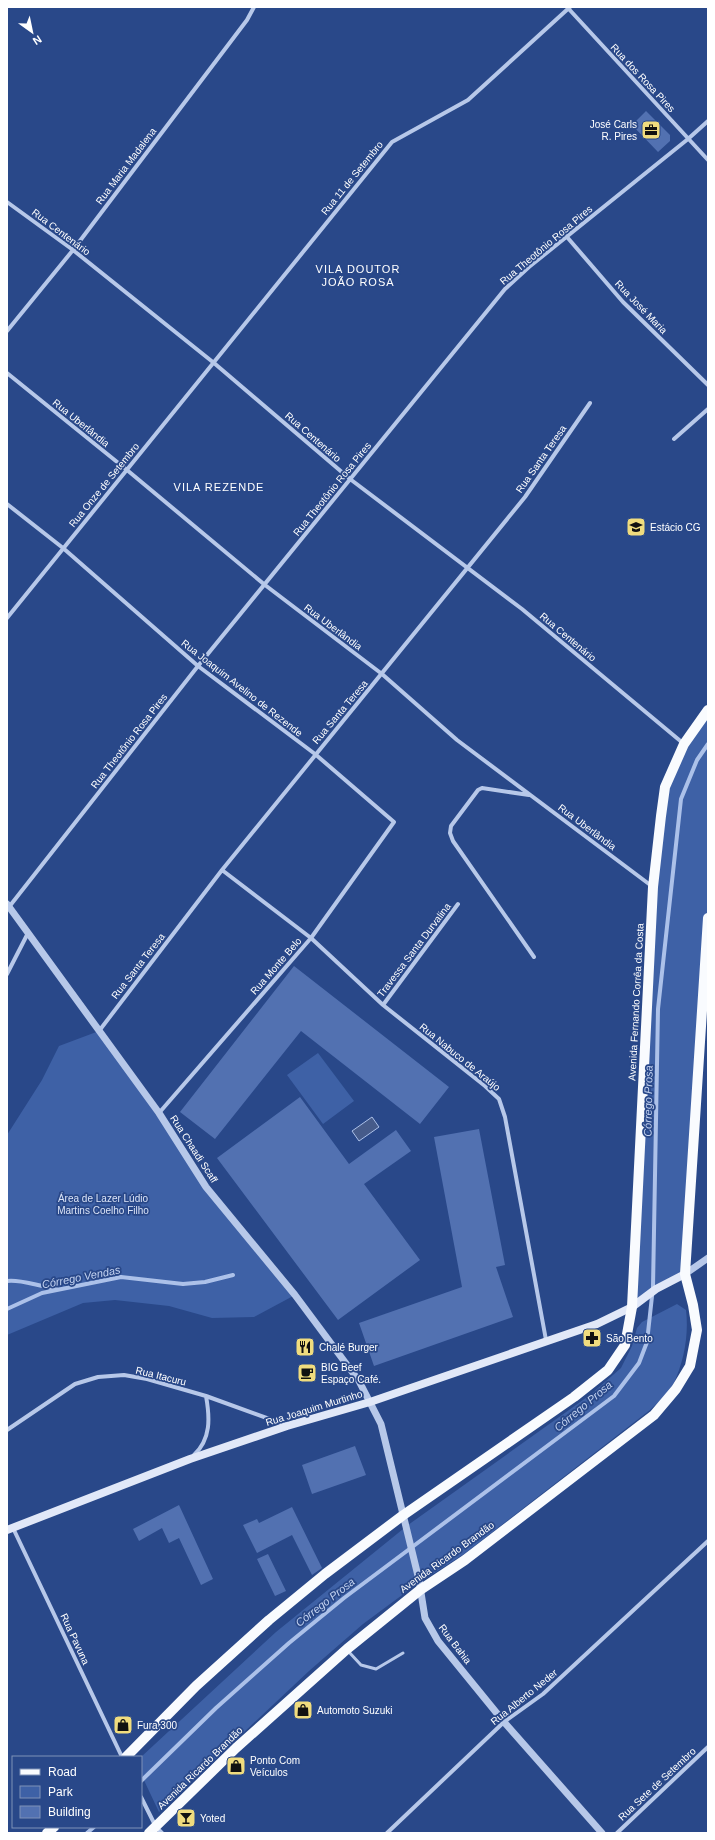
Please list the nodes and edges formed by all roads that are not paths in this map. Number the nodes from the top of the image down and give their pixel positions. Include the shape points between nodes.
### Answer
1 (254, 7) edge
2 (568, 8) edge
3 (708, 121) edge
4 (688, 139) junction
5 (708, 160) edge
6 (7, 202) edge
7 (568, 237) junction
8 (73, 250) junction
9 (7, 331) edge
10 (214, 363) junction
11 (7, 373) edge
12 (708, 385) edge
13 (590, 403) dead end
14 (708, 409) edge
15 (674, 439) dead end
16 (127, 470) junction
17 (350, 479) junction
18 (7, 504) edge
19 (63, 548) junction
20 (468, 568) junction
21 (265, 585) junction
22 (7, 618) edge
23 (198, 666) junction
24 (382, 674) junction
25 (708, 710) edge
26 (684, 744) junction
27 (315, 754) junction
28 (530, 795) junction
29 (394, 822) joint
30 (222, 870) junction
31 (653, 887) junction
32 (458, 904) dead end
33 (8, 905) edge
34 (708, 918) edge
35 (28, 933) junction
36 (311, 938) junction
37 (534, 957) dead end
38 (7, 974) edge
39 (383, 1005) junction
40 (99, 1030) junction
41 (160, 1114) junction
42 (708, 1258) edge
43 (682, 1276) junction
44 (632, 1307) junction
45 (546, 1340) junction
46 (206, 1396) junction
47 (370, 1402) junction
48 (287, 1426) junction
49 (7, 1430) edge
50 (190, 1459) junction
51 (402, 1516) junction
52 (10, 1529) edge
53 (708, 1541) edge
54 (420, 1585) junction
55 (347, 1649) junction
56 (403, 1653) dead end
57 (504, 1722) junction
58 (708, 1747) edge
59 (122, 1756) edge
60 (127, 1756) edge
61 (142, 1799) edge
62 (155, 1828) edge
63 (387, 1833) edge
64 (602, 1833) edge
65 (616, 1833) edge

1 - 8 street, Rua Maria Madalena via 247,20
2 - 4 street, Rua dos Rosa Pires
2 - 10 street, Rua 11 de Setembro via 468,100 392,142
3 - 4 street, Rua Theotônio Rosa Pires
4 - 5 street, Rua dos Rosa Pires
4 - 7 street, Rua Theotônio Rosa Pires
6 - 8 street, Rua Centenário
7 - 12 street, Rua José Maria via 623,302
7 - 17 street, Rua Theotônio Rosa Pires via 505,289
8 - 9 street, Rua Maria Madalena
8 - 10 street, Rua Centenário
10 - 16 street, Rua Onze de Setembro
10 - 17 street, Rua Centenário
11 - 16 street, Rua Uberlândia
13 - 20 street, Rua Santa Teresa via 525,497
14 - 15 street
16 - 19 street, Rua Onze de Setembro
16 - 21 street, Rua Uberlândia
17 - 20 street, Rua Centenário
17 - 21 street, Rua Theotônio Rosa Pires
18 - 19 street, Rua Joaquim Avelino de Rezende
19 - 22 street, Rua Onze de Setembro
19 - 23 street, Rua Joaquim Avelino de Rezende
20 - 24 street, Rua Santa Teresa
20 - 26 street, Rua Centenário via 522,609
21 - 23 street, Rua Theotônio Rosa Pires
21 - 24 street, Rua Uberlândia
23 - 27 street, Rua Joaquim Avelino de Rezende
23 - 33 street, Rua Theotônio Rosa Pires
24 - 27 street, Rua Santa Teresa
24 - 28 street, Rua Uberlândia via 457,740
25 - 26 main road, Avenida Fernando Corrêa da Costa
26 - 31 main road, Avenida Fernando Corrêa da Costa via 665,788
27 - 29 street, Rua Joaquim Avelino de Rezende
27 - 30 street, Rua Santa Teresa
28 - 31 street, Rua Uberlândia
28 - 37 street via 482,788 451,826 450,833 452,841
29 - 36 street, Rua Monte Belo
30 - 36 street, Rua Nabuco de Araújo
30 - 40 street, Rua Santa Teresa
31 - 44 main road, Avenida Fernando Corrêa da Costa
32 - 39 street, Travessa Santa Durvalina
33 - 35 street, Rua Chaadi Scaff
34 - 43 main road
35 - 38 street
35 - 40 street, Rua Chaadi Scaff
36 - 39 street, Rua Nabuco de Araújo
36 - 41 street, Rua Monte Belo
39 - 45 street, Rua Nabuco de Araújo via 499,1099 505,1117
40 - 41 street, Rua Chaadi Scaff
41 - 47 street, Rua Chaadi Scaff via 206,1187 295,1295 359,1381
42 - 43 street, Rua Joaquim Murtinho
43 - 44 main road, Rua Joaquim Murtinho via 656,1289
43 - 54 main road, Avenida Ricardo Brandão via 693,1305 697,1330 690,1366 676,1389 654,1415 465,1560
44 - 45 main road, Rua Joaquim Murtinho via 597,1324
44 - 51 main road via 625,1345 608,1370 574,1397
45 - 47 main road, Rua Joaquim Murtinho
46 - 48 street, Rua Itacuru
46 - 49 street, Rua Itacuru via 147,1379 124,1375 98,1377 74,1384
46 - 50 street via 210,1418 208,1430 200,1449
47 - 48 main road, Rua Joaquim Murtinho
47 - 51 street, Rua Bahia via 381,1424
48 - 50 main road, Rua Joaquim Murtinho
50 - 52 main road, Rua Joaquim Murtinho
51 - 54 street, Rua Bahia
51 - 60 main road via 269,1620 196,1686
52 - 59 street, Rua Pavuna
53 - 57 street, Rua Alberto Neder via 543,1694
54 - 55 main road, Avenida Ricardo Brandão
54 - 57 street, Rua Bahia via 425,1618 438,1641
55 - 56 lane via 361,1665 376,1669
55 - 62 main road, Avenida Ricardo Brandão via 236,1748
57 - 63 street, Rua Alberto Neder
57 - 64 street, Rua Bahia
58 - 65 street, Rua Sete de Setembro
61 - 62 street

